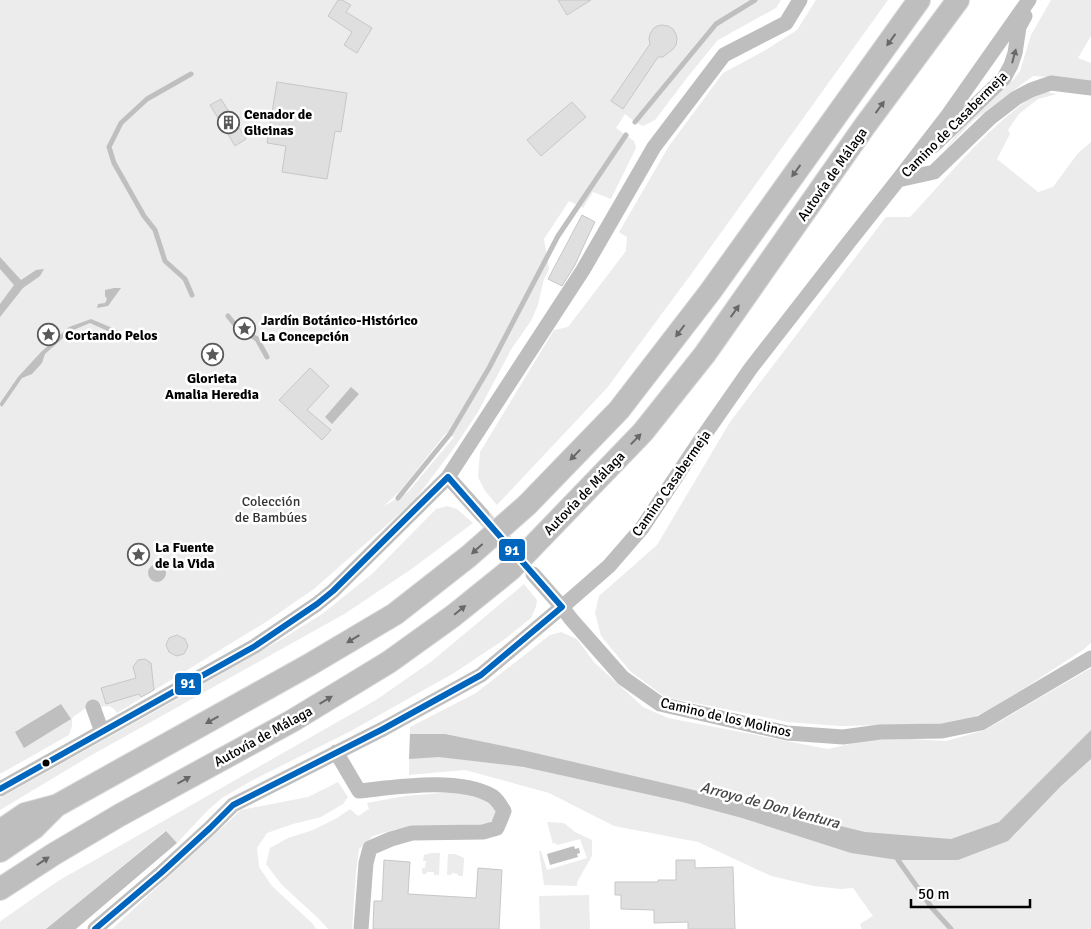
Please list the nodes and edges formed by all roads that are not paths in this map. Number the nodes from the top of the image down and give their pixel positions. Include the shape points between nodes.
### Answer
1 (800, 0) edge
2 (919, 0) edge
3 (958, 0) edge
4 (1029, 0) edge
5 (1035, 0) edge
6 (1091, 88) edge
7 (898, 180) junction
8 (448, 477) junction
9 (482, 515) tunnel mouth
10 (534, 574) tunnel mouth
11 (562, 607) junction
12 (1091, 658) edge
13 (92, 707) dead end
14 (102, 732) junction
15 (336, 752) junction
16 (0, 789) edge
17 (56, 806) junction
18 (0, 831) edge
19 (0, 851) edge
20 (1, 889) edge
21 (95, 929) edge
22 (361, 929) edge

1 - 8 street via 786,23 724,55 654,147 582,270
2 -> 17 highway via 666,350 619,410 527,505 395,614 309,666
20 -> 3 highway, Autovía de Málaga via 112,820 292,721 389,662 510,570 643,432 705,354
4 - 7 street, Camino de Casabermeja
7 -> 5 street, Camino de Casabermeja via 1004,78 1016,53 1019,27
6 - 7 street via 1051,83 1031,90 990,118 934,172
7 - 11 street, Camino Casabermeja via 751,368 642,528 609,566
8 - 9 street
8 - 14 street via 317,604 255,646
10 - 11 street, Camino de los Molinos
11 - 12 street, Camino de los Molinos via 623,678 660,704 787,733 844,737 880,732 942,731 981,723
11 - 15 street, Camino Casabermeja via 481,675
13 - 14 street
14 - 16 street
15 - 21 street, Camino Casabermeja via 233,805
15 - 22 street via 359,791 418,785 466,786 494,797 504,811 497,828 483,832 412,833 370,848
17 - 18 highway via 25,814
17 - 19 highway via 34,828

